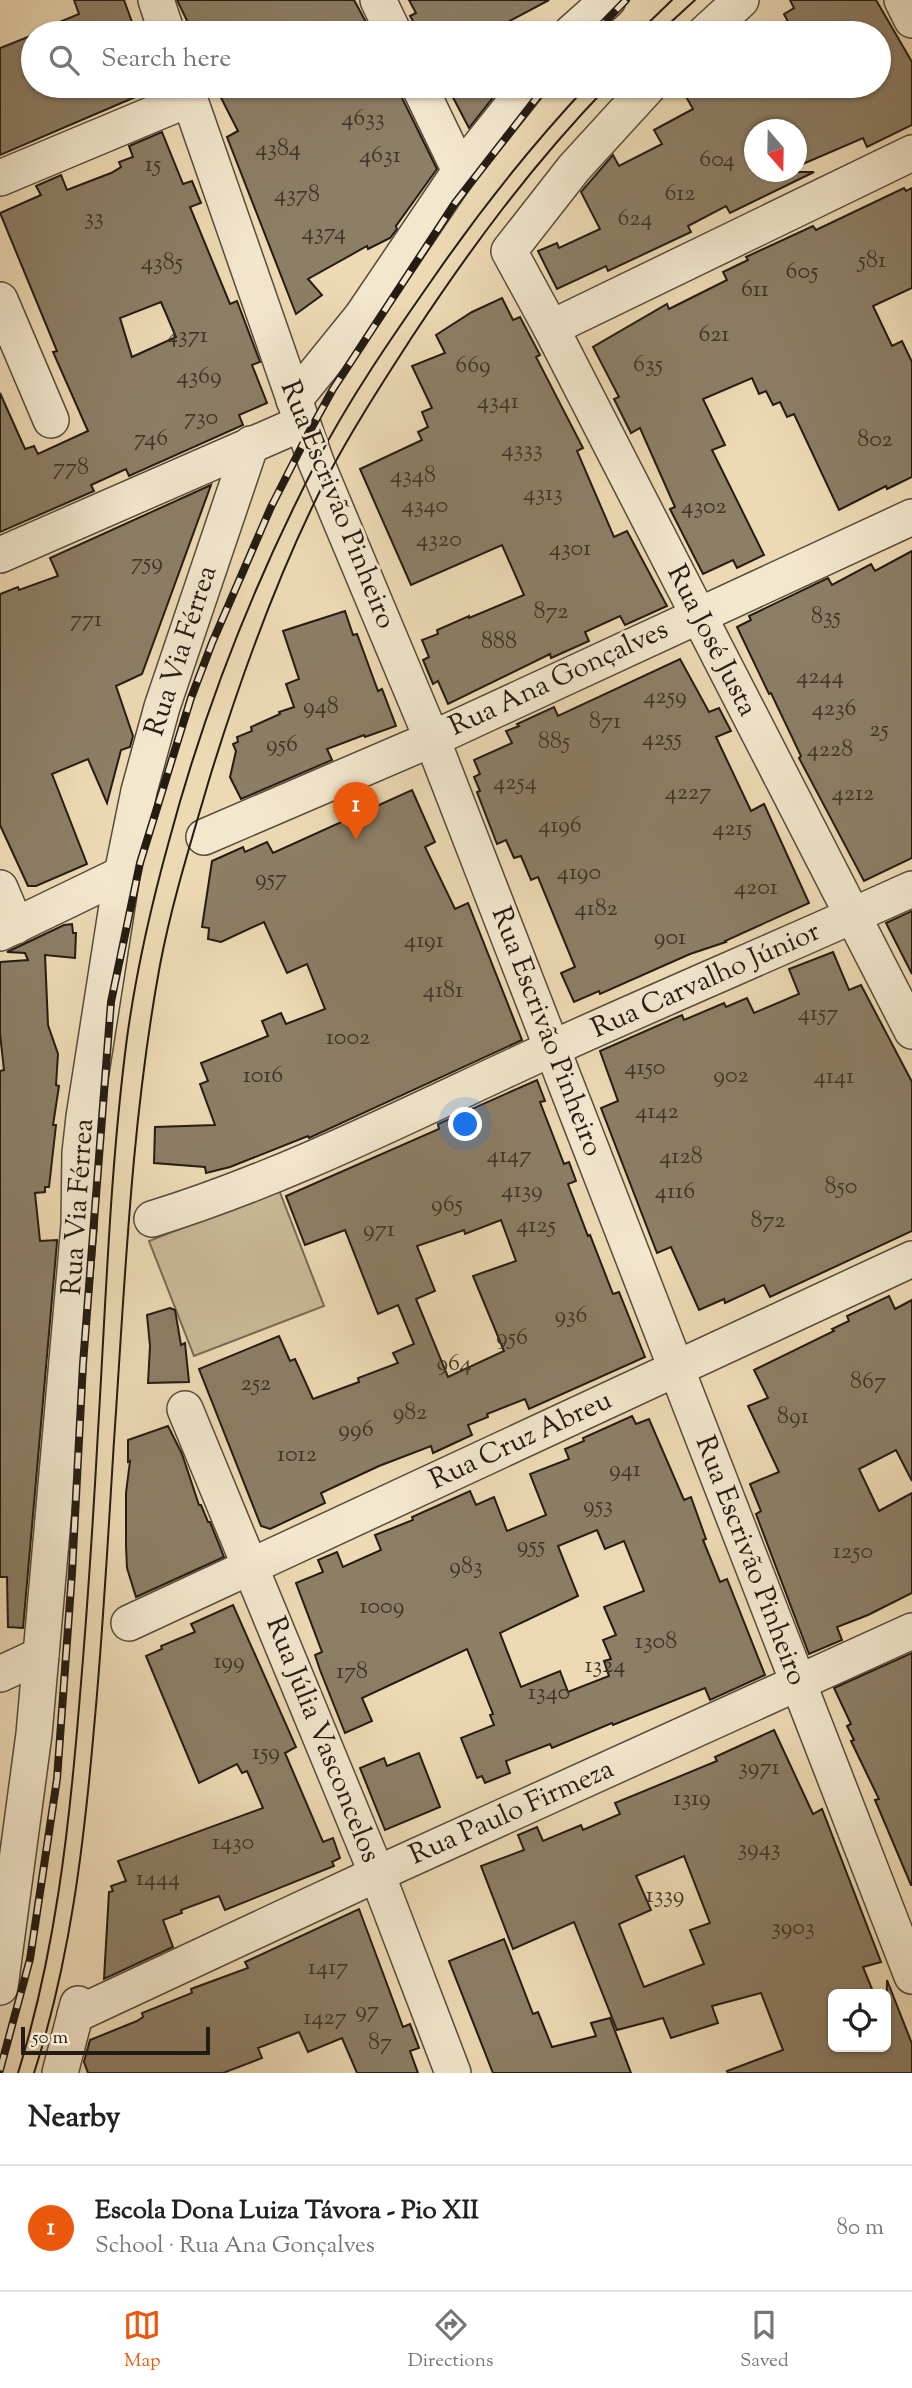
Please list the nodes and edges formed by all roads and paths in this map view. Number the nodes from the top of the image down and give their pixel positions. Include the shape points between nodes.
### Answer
1 (156, 0) edge
2 (378, 0) edge
3 (608, 0) edge
4 (741, 0) edge
5 (902, 0) edge
6 (912, 20) edge
7 (163, 21) edge
8 (388, 21) edge
9 (584, 21) edge
10 (718, 21) edge
11 (174, 98) edge
12 (189, 98) edge
13 (425, 98) edge
14 (518, 98) edge
15 (638, 98) edge
16 (912, 153) edge
17 (460, 171) junction
18 (0, 178) edge
19 (0, 300) edge
20 (551, 328) junction
21 (298, 412) junction
22 (51, 420) dead end
23 (251, 444) junction
24 (912, 517) edge
25 (0, 555) edge
26 (697, 615) junction
27 (432, 739) junction
28 (204, 837) dead end
29 (122, 874) junction
30 (0, 888) edge
31 (912, 889) edge
32 (851, 917) junction
33 (8, 930) edge
34 (912, 1031) edge
35 (554, 1048) junction
36 (152, 1219) dead end
37 (912, 1259) edge
38 (676, 1369) junction
39 (186, 1409) dead end
40 (250, 1566) junction
41 (129, 1623) dead end
42 (912, 1631) edge
43 (41, 1655) junction
44 (0, 1674) edge
45 (797, 1685) junction
46 (377, 1874) junction
47 (912, 1976) edge
48 (0, 1987) edge
49 (60, 2073) edge
50 (453, 2073) edge

1 - 7 street
2 - 8 street
3 - 9 street
4 - 10 street
5 - 6 street
11 - 18 street
12 - 21 street, Rua Escrivão Pinheiro
13 - 17 street
14 - 17 street
15 - 20 street, Rua José Justa via 574,168 509,251
16 - 20 street
17 - 21 street
19 - 22 street
20 - 26 street, Rua José Justa
21 - 23 street
21 - 27 street, Rua Escrivão Pinheiro
23 - 25 street
23 - 29 street, Rua Via Férrea via 162,707
24 - 26 street, Rua Ana Gonçalves
26 - 27 street, Rua Ana Gonçalves
26 - 32 street, Rua José Justa
27 - 28 street, Rua Ana Gonçalves
27 - 35 street, Rua Escrivão Pinheiro
29 - 33 street
29 - 43 street, Rua Via Férrea via 84,1116 78,1239
30 - 33 street
31 - 32 street, Rua Carvalho Júnior
32 - 34 street, Rua José Justa
32 - 35 street, Rua Carvalho Júnior
35 - 36 street, Rua Carvalho Júnior via 345,1145 209,1201
35 - 38 street, Rua Escrivão Pinheiro
37 - 38 street, Rua Cruz Abreu
38 - 40 street, Rua Cruz Abreu
38 - 45 street, Rua Escrivão Pinheiro
39 - 40 street, Rua Júlia Vasconcelos
40 - 41 street, Rua Cruz Abreu
40 - 46 street, Rua Júlia Vasconcelos
42 - 45 street, Rua Paulo Firmeza
43 - 44 street
43 - 48 street, Rua Via Férrea
45 - 46 street, Rua Paulo Firmeza
45 - 47 street, Rua Escrivão Pinheiro
46 - 49 street, Rua Paulo Firmeza via 76,2009
46 - 50 street, Rua Júlia Vasconcelos

